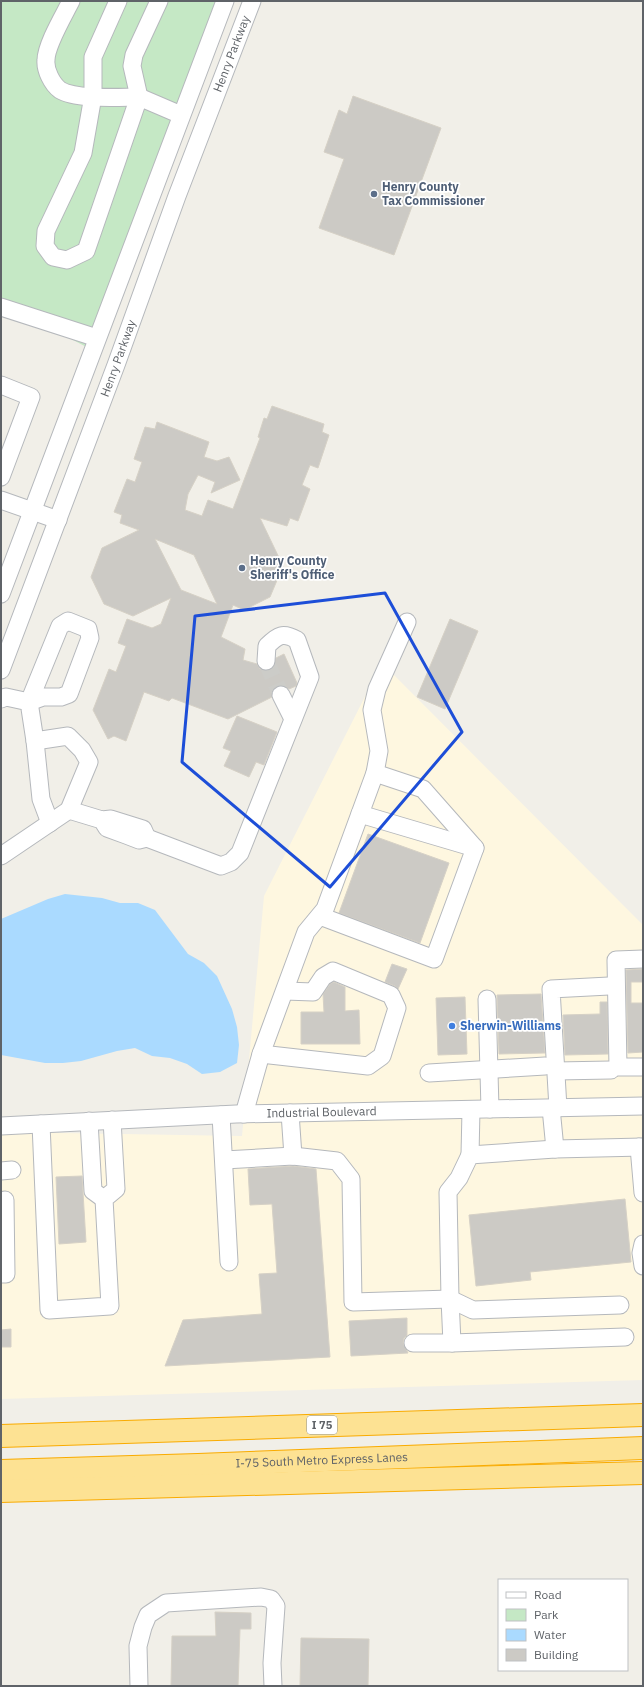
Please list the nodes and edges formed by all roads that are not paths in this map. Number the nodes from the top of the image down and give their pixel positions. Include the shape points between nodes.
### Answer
1 (71, 1) edge
2 (118, 1) edge
3 (159, 1) edge
4 (225, 1) edge
5 (252, 1) edge
6 (93, 96) junction
7 (139, 97) junction
8 (182, 115) junction
9 (154, 187) junction
10 (177, 196) junction
11 (1, 307) edge
12 (97, 338) junction
13 (1, 385) edge
14 (1, 477) edge
15 (1, 500) edge
16 (32, 510) junction
17 (58, 520) junction
18 (1, 594) edge
19 (407, 622) dead end
20 (266, 661) tunnel mouth
21 (1, 670) edge
22 (281, 695) tunnel mouth
23 (1, 699) edge
24 (30, 702) junction
25 (293, 719) junction
26 (35, 741) junction
27 (375, 773) junction
28 (69, 810) junction
29 (360, 814) junction
30 (50, 823) junction
31 (475, 848) junction
32 (1, 856) edge
33 (320, 916) junction
34 (643, 960) edge
35 (609, 986) dead end
36 (285, 991) junction
37 (487, 999) dead end
38 (261, 1054) junction
39 (643, 1067) edge
40 (550, 1069) junction
41 (489, 1070) junction
42 (611, 1070) dead end
43 (429, 1073) dead end
44 (643, 1106) edge
45 (555, 1108) junction
46 (490, 1109) junction
47 (471, 1110) junction
48 (285, 1113) junction
49 (244, 1114) junction
50 (221, 1115) junction
51 (112, 1120) junction
52 (89, 1121) junction
53 (41, 1124) junction
54 (1, 1126) edge
55 (641, 1147) edge
56 (555, 1149) junction
57 (470, 1155) junction
58 (289, 1156) junction
59 (114, 1160) junction
60 (224, 1160) junction
61 (91, 1161) junction
62 (642, 1173) edge
63 (643, 1193) edge
64 (104, 1199) junction
65 (5, 1200) dead end
66 (643, 1244) edge
67 (230, 1262) dead end
68 (643, 1266) edge
69 (1, 1274) edge
70 (450, 1299) junction
71 (620, 1305) dead end
72 (625, 1336) dead end
73 (413, 1343) dead end
74 (452, 1343) junction
75 (643, 1415) edge
76 (1, 1436) edge
77 (643, 1448) edge
78 (1, 1471) edge
79 (643, 1473) edge
80 (1, 1491) edge
81 (139, 1686) edge
82 (273, 1686) edge

1 - 6 street via 50,44 46,60 49,75 60,89 75,95
2 - 6 street via 93,57
3 - 7 street via 134,55 132,66
4 - 8 street
5 - 10 street, Henry Parkway
6 - 7 street
6 - 7 street via 83,153 46,231 46,246 53,257 67,260 86,251
7 - 8 street
8 - 9 street
9 - 10 street
9 - 12 street
10 - 17 street, Henry Parkway
11 - 12 street
12 - 16 street
13 - 14 street via 30,397
15 - 16 street
16 - 17 street
16 - 18 street
17 - 21 street, Henry Parkway
19 - 27 street via 377,689 372,710 379,751
20 - 25 street via 267,646 277,636 289,635 298,640 310,677
22 - 25 street
23 - 24 street via 6,697
24 - 24 street via 43,697 61,697 69,694 90,638 88,629 68,621 60,626
24 - 26 street
25 - 28 street via 240,853 231,862 221,866 147,838 139,840 108,828 102,820
26 - 28 street via 68,736 82,750 89,762
26 - 30 street via 40,799
27 - 29 street
27 - 31 street via 423,789
28 - 30 street
29 - 31 street
29 - 33 street via 325,909
30 - 32 street
31 - 33 street via 434,959
33 - 36 street via 306,932
34 - 39 street via 616,960 618,1067
35 - 40 street via 551,989
36 - 38 street
36 - 38 street via 313,992 323,977 333,971 391,995 397,1008 382,1056 368,1066
37 - 41 street
38 - 49 street
40 - 41 street
40 - 42 street
40 - 45 street
41 - 43 street
41 - 46 street
44 - 45 street, Industrial Boulevard
45 - 46 street, Industrial Boulevard
45 - 56 street
46 - 47 street, Industrial Boulevard
47 - 48 street, Industrial Boulevard
47 - 57 street
48 - 49 street, Industrial Boulevard
48 - 58 street
49 - 50 street, Industrial Boulevard
50 - 51 street, Industrial Boulevard
50 - 60 street
51 - 52 street, Industrial Boulevard
51 - 59 street
52 - 53 street, Industrial Boulevard
52 - 61 street
53 - 54 street, Industrial Boulevard
53 - 64 street via 49,1310 110,1306
55 - 56 street
55 - 62 street
56 - 57 street
57 - 70 street via 459,1178 448,1192
58 - 60 street
58 - 70 street via 337,1161 351,1179 353,1302
59 - 61 street
59 - 64 street via 116,1189
60 - 67 street
61 - 64 street via 93,1191
62 - 63 street
65 - 69 street via 6,1274
66 - 68 street
70 - 71 street via 473,1310
70 - 74 street
72 - 74 street
73 - 74 street
75 - 76 highway, I 75
77 - 78 highway, I-75 South Metro Express Lanes
79 - 80 highway
81 - 82 street via 138,1646 142,1627 148,1615 166,1603 261,1596 271,1600 276,1606

